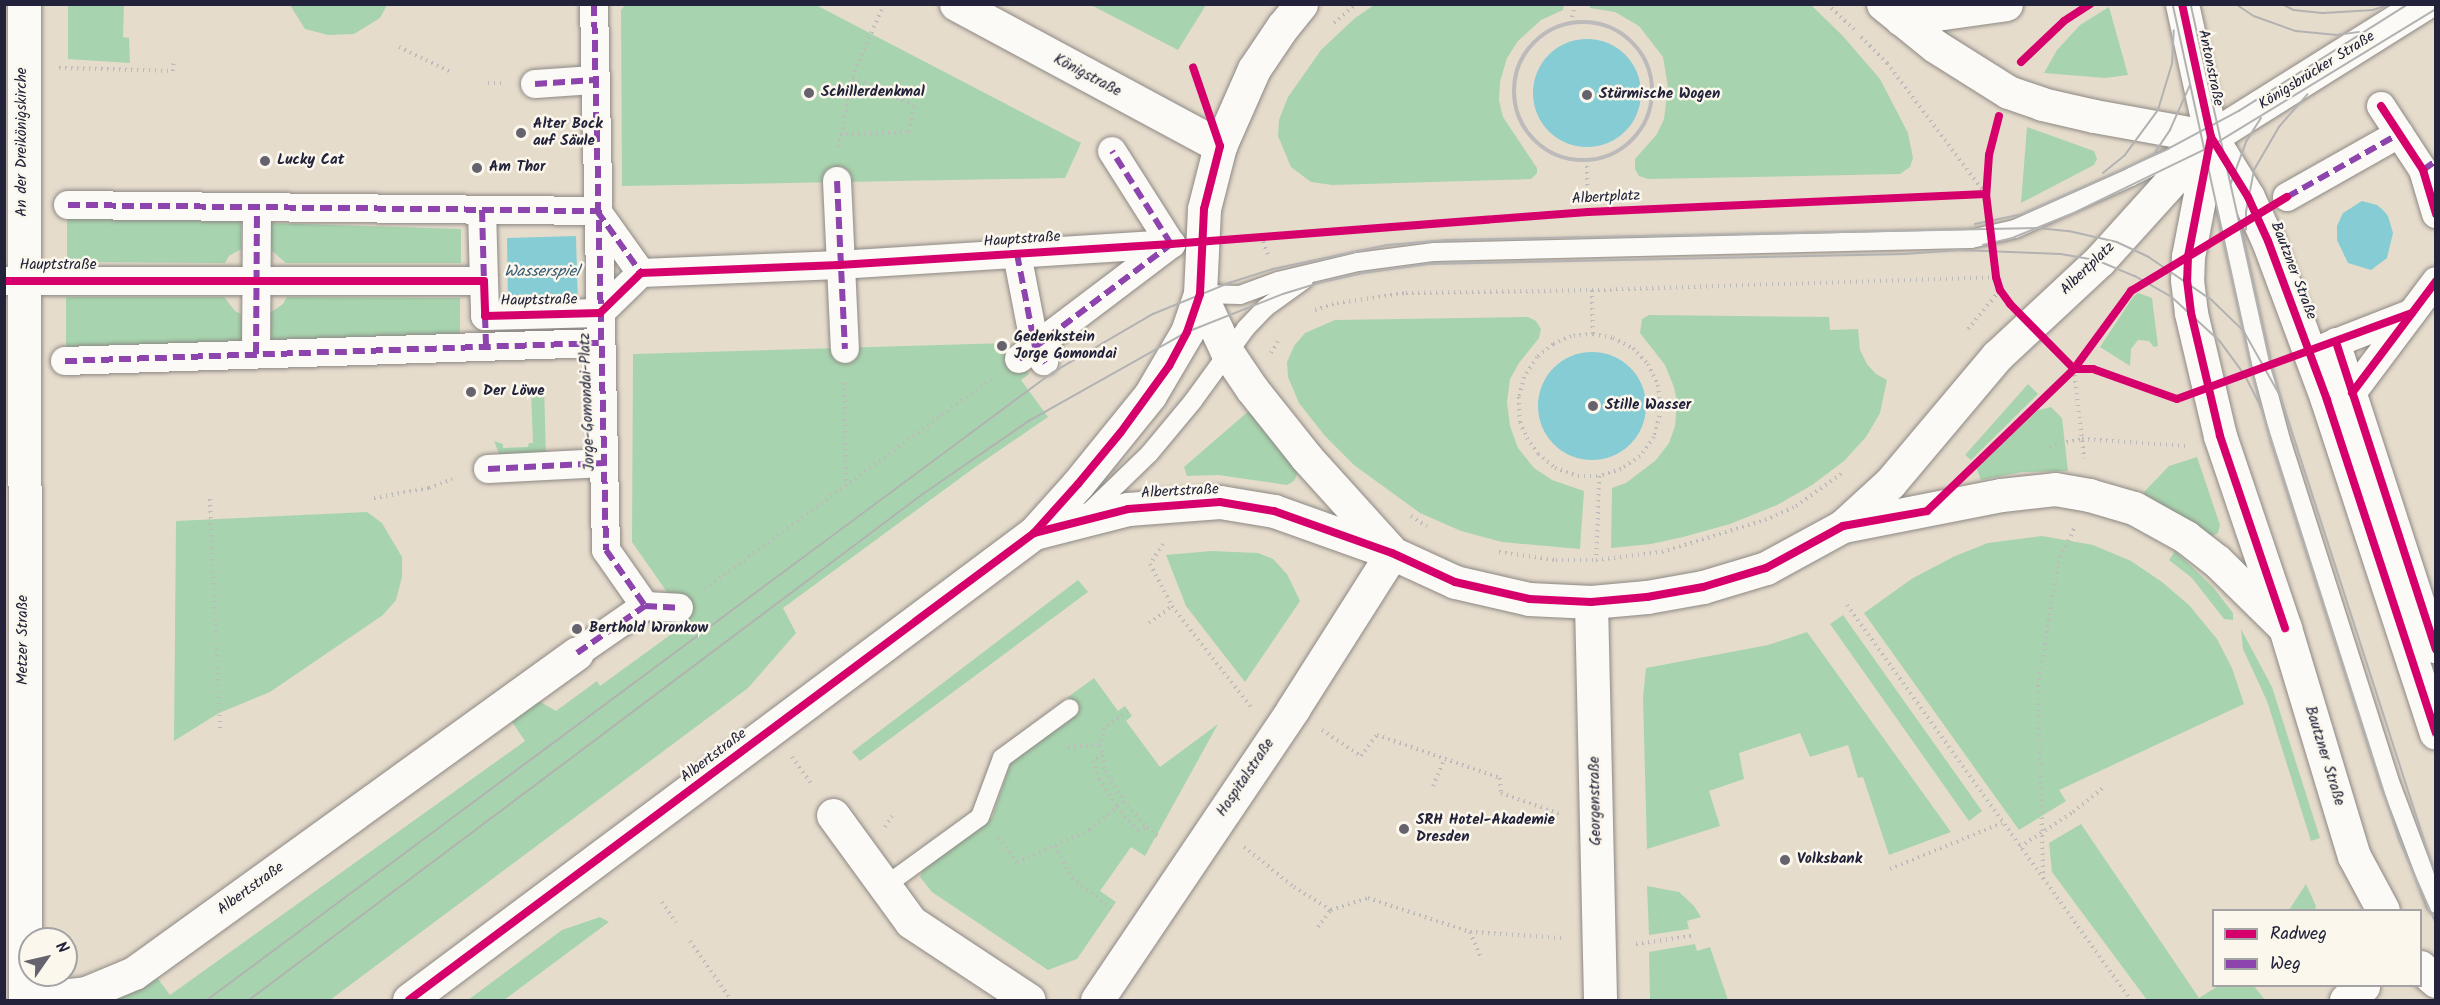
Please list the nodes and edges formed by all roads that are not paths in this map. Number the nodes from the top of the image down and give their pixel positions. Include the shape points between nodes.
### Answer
1 (24, 4) edge
2 (594, 4) edge
3 (956, 4) edge
4 (1301, 4) edge
5 (2006, 4) edge
6 (2182, 4) edge
7 (2423, 4) edge
8 (1892, 12) edge
9 (594, 80) junction
10 (535, 84) dead end
11 (2382, 106) dead end
12 (2398, 134) junction
13 (2211, 136) junction
14 (1220, 146) junction
15 (1112, 151) dead end
16 (2429, 166) edge
17 (837, 181) road end
18 (2287, 196) dead end
19 (68, 205) dead end
20 (258, 207) junction
21 (482, 210) junction
22 (597, 211) junction
23 (2436, 214) edge
24 (1171, 244) junction
25 (1017, 254) junction
26 (839, 265) junction
27 (1316, 272) junction
28 (641, 273) junction
29 (14, 280) edge
30 (256, 281) junction
31 (484, 281) junction
32 (2436, 281) edge
33 (1200, 294) junction
34 (600, 313) junction
35 (2412, 313) junction
36 (485, 316) junction
37 (600, 343) junction
38 (486, 346) junction
39 (844, 349) road end
40 (1227, 352) junction
41 (256, 354) junction
42 (65, 361) dead end
43 (2352, 393) junction
44 (604, 463) junction
45 (488, 469) dead end
46 (1082, 519) junction
47 (1843, 526) junction
48 (1327, 529) joint
49 (1034, 533) junction
50 (1392, 553) junction
51 (1591, 602) junction
52 (645, 606) junction
53 (679, 608) road end
54 (2285, 628) junction
55 (2436, 649) edge
56 (577, 653) joint
57 (1070, 708) dead end
58 (2433, 718) edge
59 (833, 815) road end
60 (885, 886) junction
61 (2436, 904) edge
62 (2382, 909) edge
63 (2422, 968) edge
64 (2436, 981) edge
65 (2362, 987) edge
66 (25, 1000) edge
67 (409, 1000) edge
68 (1029, 1000) edge
69 (1097, 1000) edge
70 (1600, 1000) edge
71 (2346, 1000) edge

1 - 29 main road, An der Dreikönigskirche
2 - 9 street, Jorge-Gomondai-Platz
3 - 14 main road, Königstraße
4 - 14 main road, Albertplatz via 1254,69
5 - 8 main road
6 - 13 main road, Antonstraße
7 - 13 main road, Königsbrücker Straße
8 - 13 main road via 1971,71 2008,92 2094,116
9 - 10 street
9 - 22 street, Jorge-Gomondai-Platz
11 - 12 street
12 - 16 street
12 - 18 street
13 - 27 lane via 2015,229 1971,239 1434,252
13 - 47 main road, Albertplatz via 2099,261 1997,356 1890,483
13 - 54 main road, Bautzner Straße via 2188,256 2191,313 2220,436
13 - 58 main road, Bautzner Straße via 2248,197 2276,263 2327,400
13 - 61 lane via 2239,271 2281,440 2396,797
14 - 33 main road, Albertplatz via 1204,209
15 - 24 street
16 - 23 street
17 - 26 street
19 - 20 street
20 - 21 street
20 - 30 street
21 - 22 street
21 - 31 street, Hauptstraße
22 - 28 street
22 - 34 street, Jorge-Gomondai-Platz
24 - 25 street, Hauptstraße
24 - 25 street via 1033,356
25 - 26 street, Hauptstraße
26 - 28 street, Hauptstraße
26 - 39 street
27 - 33 lane via 1240,295
27 - 40 lane via 1265,309
28 - 34 street, Hauptstraße
29 - 30 street, Hauptstraße
29 - 66 main road, Metzer Straße
30 - 31 street, Hauptstraße
30 - 41 street
31 - 36 street, Hauptstraße
32 - 35 street
33 - 40 main road, Albertplatz
33 - 49 main road, Albertstraße via 1188,333 1150,395 1086,476
34 - 36 street, Hauptstraße
34 - 37 street, Jorge-Gomondai-Platz
35 - 43 street
35 - 43 street via 2332,344
36 - 38 street, Hauptstraße
37 - 38 street
37 - 44 street, Jorge-Gomondai-Platz
38 - 41 street
40 - 46 lane via 1149,454
40 - 50 main road, Albertplatz via 1306,457
41 - 42 street
43 - 55 street
44 - 45 street
44 - 52 street, Jorge-Gomondai-Platz via 606,550
46 - 48 main road, Albertstraße via 1128,509 1231,504 1274,511
46 - 49 main road, Albertstraße
47 - 51 main road, Albertplatz via 1766,568 1745,575 1659,596
47 - 54 main road via 2001,495 2055,489 2089,495 2134,508 2186,537 2217,561
48 - 50 main road, Albertplatz
49 - 67 main road, Albertstraße
50 - 51 main road, Albertplatz via 1455,582 1529,599
50 - 69 main road, Hospitalstraße via 1293,709
51 - 70 main road, Georgenstraße
52 - 53 street
52 - 56 street
54 - 62 main road, Bautzner Straße via 2354,856
56 - 66 main road, Albertstraße via 134,973 86,993
57 - 60 lane via 1002,758 980,817
59 - 60 main road
60 - 68 main road via 911,922
63 - 64 main road
65 - 71 main road

